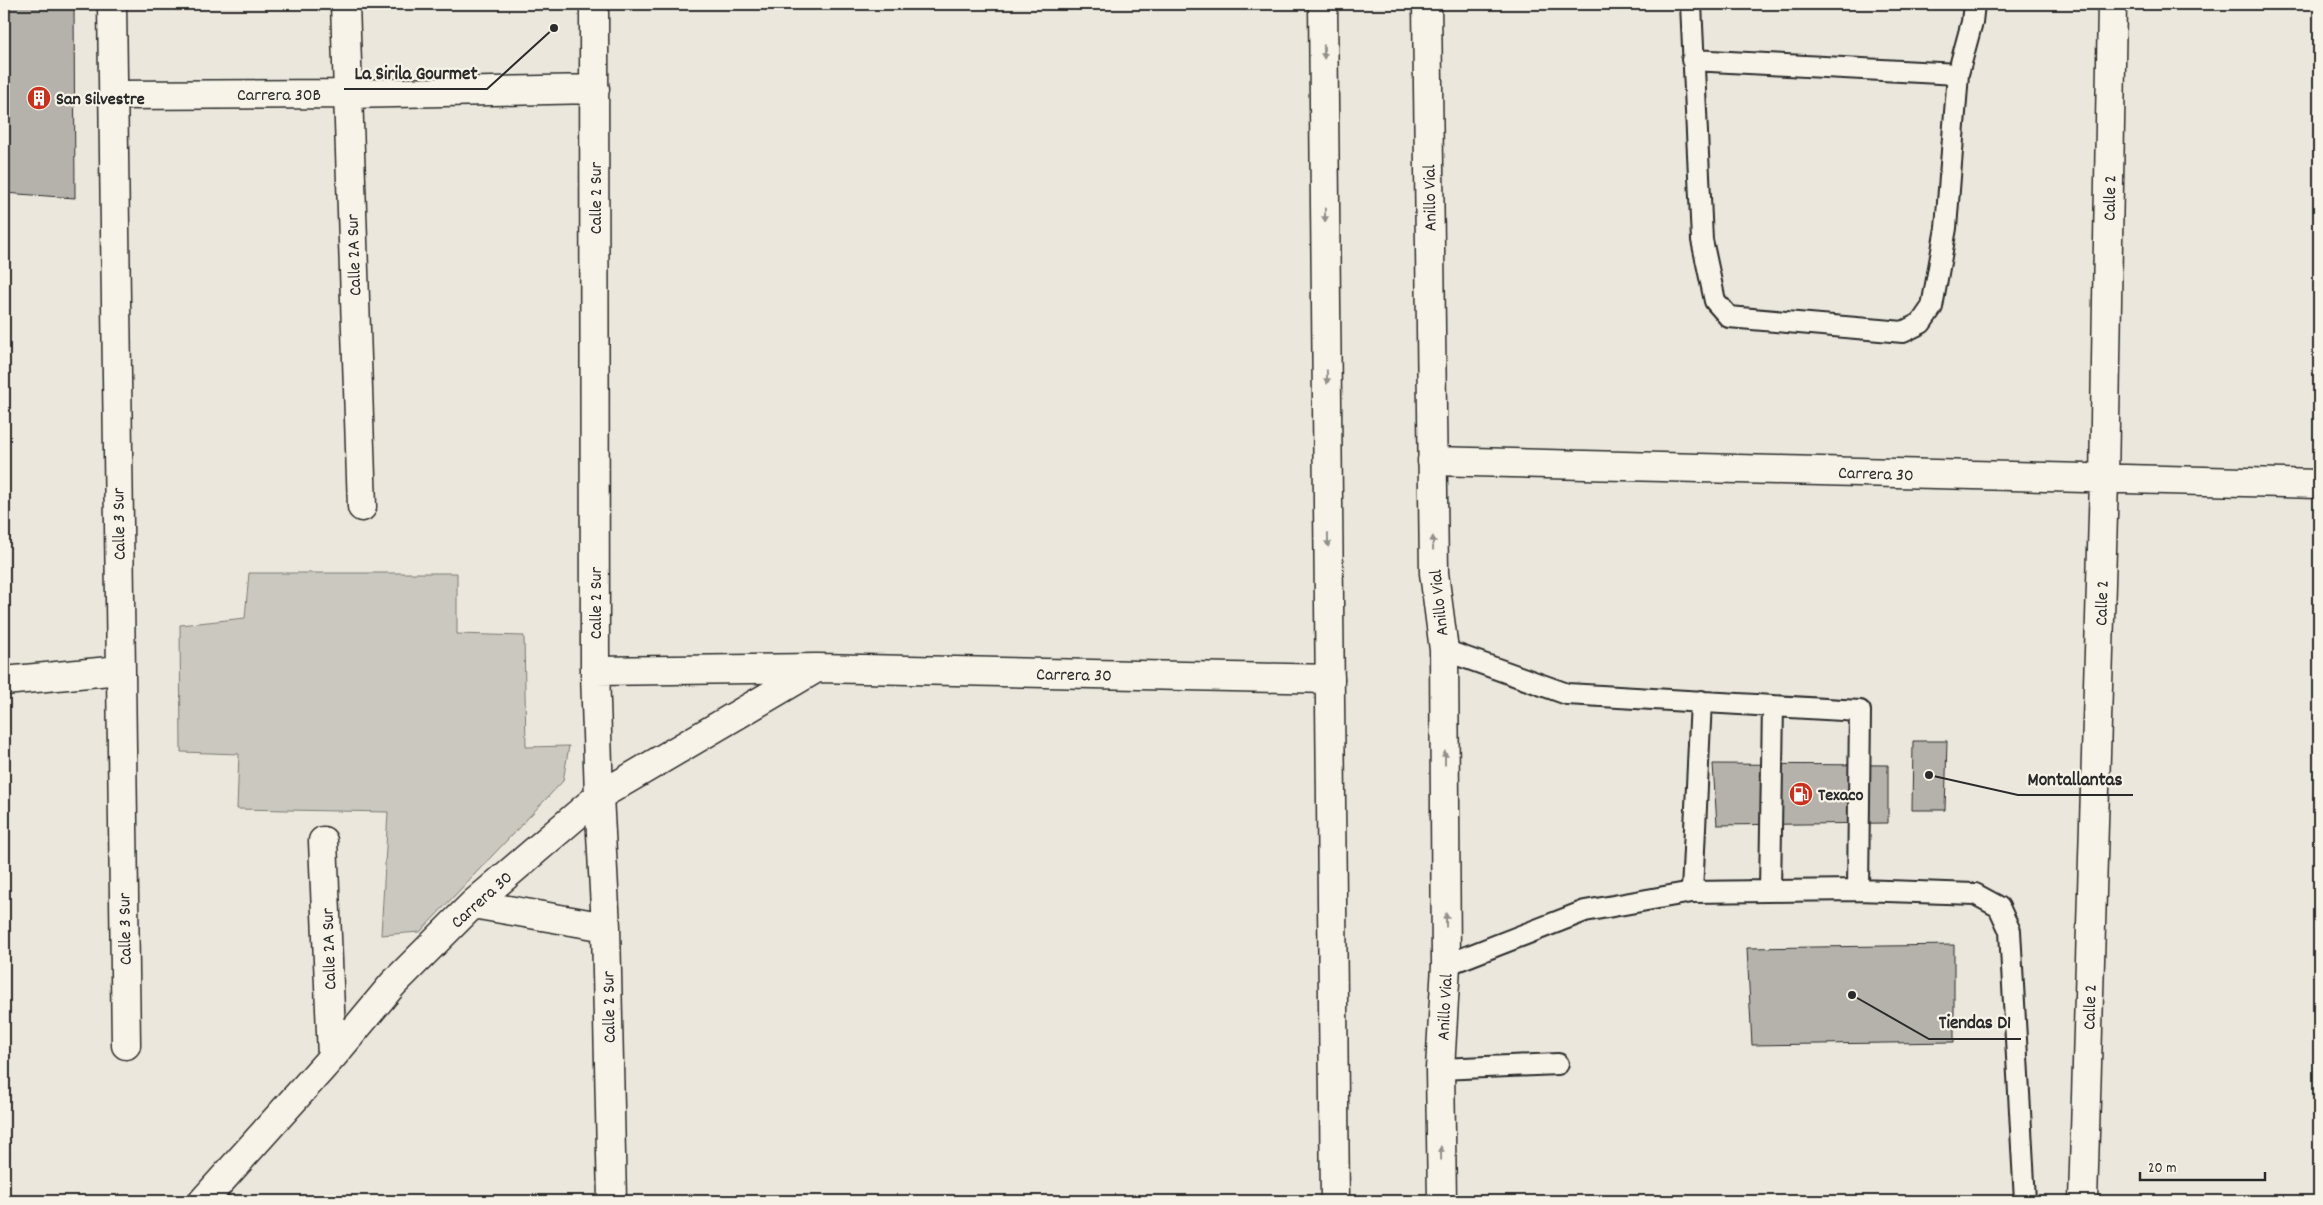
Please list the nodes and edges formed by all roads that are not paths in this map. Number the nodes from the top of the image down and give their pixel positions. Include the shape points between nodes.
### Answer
1 (112, 4) edge
2 (345, 4) edge
3 (594, 4) edge
4 (1323, 4) edge
5 (1427, 4) edge
6 (1691, 4) edge
7 (1974, 4) edge
8 (2112, 4) edge
9 (1692, 60) junction
10 (1958, 74) junction
11 (595, 89) junction
12 (347, 94) junction
13 (114, 96) junction
14 (1432, 461) junction
15 (2104, 480) junction
16 (2319, 484) edge
17 (362, 507) dead end
18 (1444, 650) junction
19 (817, 668) junction
20 (120, 670) junction
21 (595, 671) junction
22 (1330, 679) junction
23 (4, 681) edge
24 (1701, 701) junction
25 (1773, 706) junction
26 (599, 796) junction
27 (323, 841) dead end
28 (1770, 890) junction
29 (1858, 890) junction
30 (1692, 892) junction
31 (474, 904) junction
32 (606, 927) junction
33 (1446, 965) junction
34 (126, 1045) dead end
35 (332, 1057) junction
36 (1558, 1064) dead end
37 (1440, 1069) junction
38 (203, 1201) edge
39 (612, 1201) edge
40 (1335, 1201) edge
41 (1442, 1201) edge
42 (2025, 1201) edge
43 (2083, 1201) edge

1 - 13 main road, Calle 3 Sur
2 - 12 main road, Calle 2A Sur
3 - 11 main road, Calle 2 Sur
4 -> 22 main road
5 - 14 main road, Anillo Vial
6 - 9 lane
7 - 10 lane
8 - 15 main road, Calle 2
9 - 10 lane
9 - 10 lane via 1702,240 1714,301 1729,317 1903,332 1921,323 1932,307 1946,228
11 - 12 main road, Carrera 30B
11 - 21 main road, Calle 2 Sur
12 - 13 main road, Carrera 30B
12 - 17 main road, Calle 2A Sur
13 - 20 main road, Calle 3 Sur
14 - 15 main road, Carrera 30
18 -> 14 main road, Anillo Vial via 1434,573
15 - 16 main road, Carrera 30
15 - 43 main road, Calle 2
18 - 24 lane via 1567,694
33 -> 18 main road, Anillo Vial
19 - 21 main road, Carrera 30
19 - 22 main road, Carrera 30
19 - 26 main road, Carrera 30
20 - 23 main road
20 - 34 main road, Calle 3 Sur
21 - 26 main road, Calle 2 Sur
22 - 40 main road
24 - 25 lane
24 - 30 lane
25 - 28 lane
25 - 29 lane via 1860,711
26 - 31 main road, Carrera 30
26 - 32 main road, Calle 2 Sur
27 - 35 main road, Calle 2A Sur
28 - 29 lane
28 - 30 lane
29 - 42 lane via 1976,894 1999,907 2010,931
30 - 33 lane via 1585,911
31 - 32 main road
31 - 35 main road, Carrera 30 via 393,984
32 - 39 main road, Calle 2 Sur
33 - 37 main road, Anillo Vial
35 - 38 main road, Carrera 30
36 - 37 lane
41 -> 37 main road, Anillo Vial

